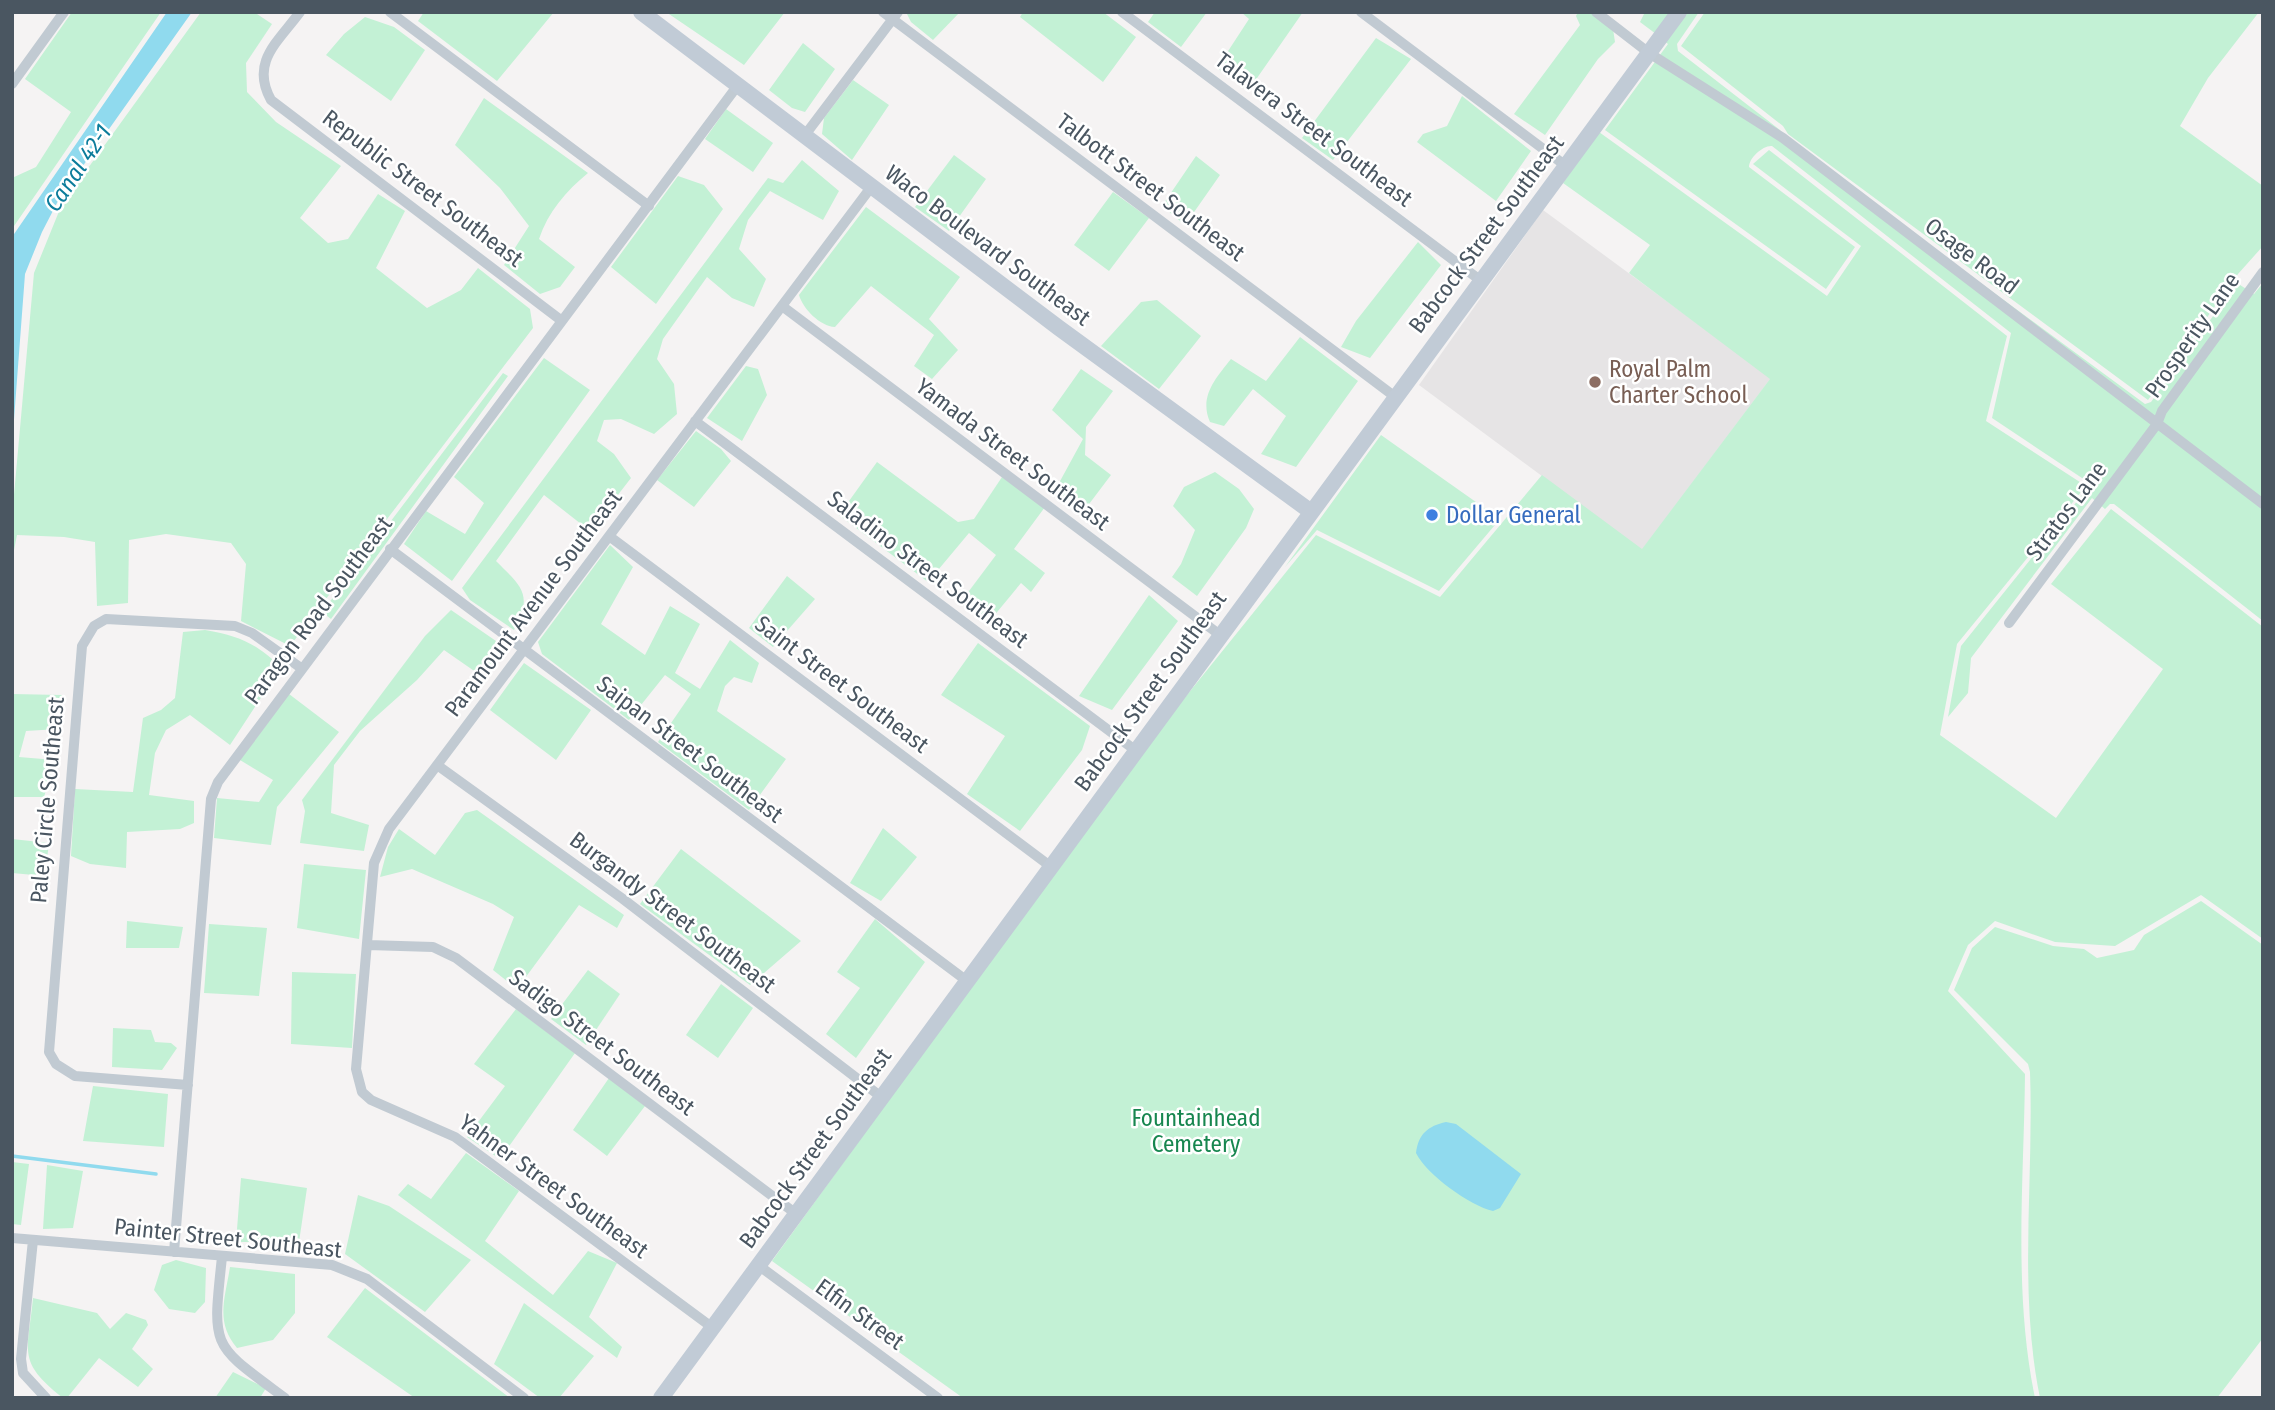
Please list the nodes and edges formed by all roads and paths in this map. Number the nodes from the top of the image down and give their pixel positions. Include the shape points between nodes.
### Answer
1 (64, 12) edge
2 (300, 12) edge
3 (390, 12) edge
4 (641, 12) edge
5 (883, 12) edge
6 (1122, 12) edge
7 (1361, 12) edge
8 (1596, 12) edge
9 (1679, 12) edge
10 (895, 16) edge
11 (1649, 53) junction
12 (12, 84) edge
13 (738, 85) junction
14 (805, 135) junction
15 (1566, 166) junction
16 (872, 186) junction
17 (649, 206) junction
18 (2263, 272) edge
19 (1480, 280) junction
20 (782, 306) junction
21 (562, 321) junction
22 (1394, 396) junction
23 (695, 421) junction
24 (2157, 424) junction
25 (2263, 504) edge
26 (1310, 512) junction
27 (609, 536) junction
28 (390, 549) junction
29 (2009, 623) dead end
30 (1220, 635) junction
31 (524, 651) junction
32 (301, 668) junction
33 (1135, 750) junction
34 (437, 765) junction
35 (1050, 866) junction
36 (369, 945) junction
37 (967, 981) junction
38 (188, 1086) junction
39 (362, 1093) joint
40 (880, 1096) junction
41 (796, 1213) junction
42 (12, 1238) edge
43 (33, 1240) junction
44 (174, 1252) junction
45 (222, 1257) junction
46 (758, 1265) junction
47 (713, 1328) junction
48 (46, 1398) edge
49 (285, 1398) edge
50 (524, 1398) edge
51 (661, 1398) edge
52 (938, 1398) edge

1 - 12 street
2 - 21 street, Republic Street Southeast via 265,59 261,75 271,100
3 - 17 street
4 - 13 main road, Waco Boulevard Southeast
5 - 10 street, Talbott Street Southeast
6 - 19 street, Talavera Street Southeast
7 - 15 street
8 - 11 street, Osage Road
9 - 11 main road, Babcock Street Southeast
10 - 14 street
10 - 22 street, Talbott Street Southeast
11 - 15 main road, Babcock Street Southeast
11 - 24 street, Osage Road via 1783,138
13 - 14 main road, Waco Boulevard Southeast
13 - 17 street, Paragon Road Southeast
14 - 16 main road, Waco Boulevard Southeast
15 - 19 main road, Babcock Street Southeast
16 - 20 street, Paramount Avenue Southeast
16 - 26 main road, Waco Boulevard Southeast
17 - 21 street, Paragon Road Southeast
18 - 24 street, Prosperity Lane
19 - 22 main road, Babcock Street Southeast
20 - 23 street, Paramount Avenue Southeast
20 - 30 street, Yamada Street Southeast
21 - 28 street, Paragon Road Southeast
22 - 26 main road, Babcock Street Southeast
23 - 27 street, Paramount Avenue Southeast
23 - 33 street, Saladino Street Southeast
24 - 25 street, Osage Road
24 - 29 street, Stratos Lane
26 - 30 main road, Babcock Street Southeast
27 - 31 street, Paramount Avenue Southeast
27 - 35 street, Saint Street Southeast
28 - 31 street, Saipan Street Southeast
28 - 32 street, Paragon Road Southeast
30 - 33 main road, Babcock Street Southeast
31 - 34 street, Paramount Avenue Southeast
31 - 37 street, Saipan Street Southeast
32 - 38 street, Paragon Road Southeast via 226,769 211,799
32 - 38 street, Paley Circle Southeast via 235,626 106,619 94,625 82,646 49,1052 56,1064 75,1076
33 - 35 main road, Babcock Street Southeast
34 - 36 street, Paramount Avenue Southeast via 378,849
34 - 40 street, Burgandy Street Southeast via 624,899
35 - 37 main road, Babcock Street Southeast
36 - 39 street, Paramount Avenue Southeast via 356,1069
36 - 41 street, Sadigo Street Southeast via 433,947 456,958
37 - 40 main road, Babcock Street Southeast
38 - 44 street, Paragon Road Southeast
39 - 47 street, Yahner Street Southeast via 455,1137
40 - 41 main road, Babcock Street Southeast
41 - 46 main road, Babcock Street Southeast
42 - 43 street, Painter Street Southeast
43 - 44 street, Painter Street Southeast
43 - 48 street via 21,1359 23,1373
44 - 45 street, Painter Street Southeast
45 - 49 street via 216,1334 228,1355
45 - 50 street, Painter Street Southeast via 349,1270 368,1279
46 - 47 main road, Babcock Street Southeast
46 - 52 street, Elfin Street
47 - 51 main road, Babcock Street Southeast

